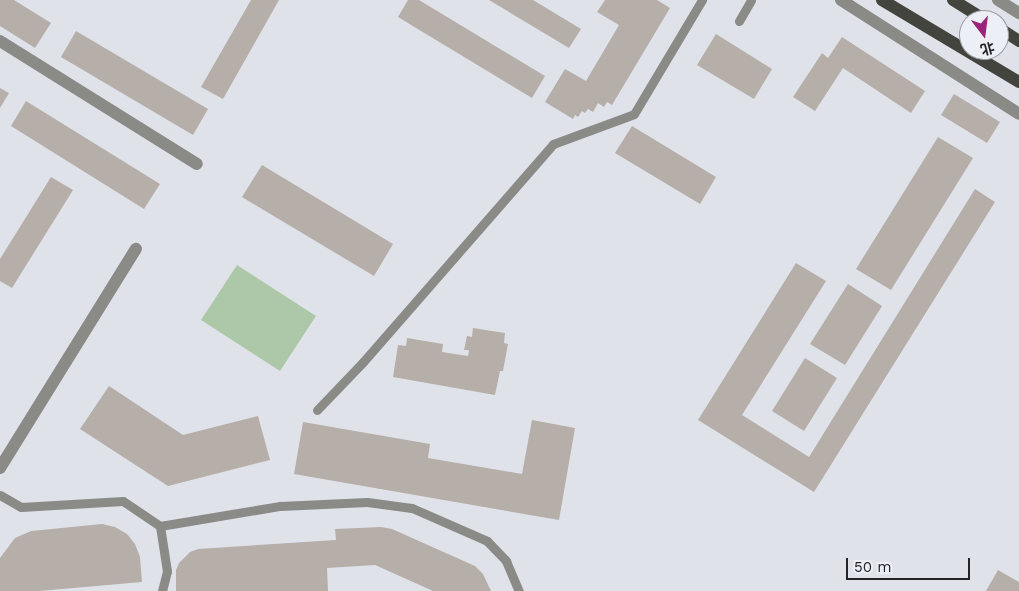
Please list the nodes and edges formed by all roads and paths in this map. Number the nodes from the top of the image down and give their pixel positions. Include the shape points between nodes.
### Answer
1 (702, 0) edge
2 (751, 0) edge
3 (841, 0) edge
4 (882, 0) edge
5 (953, 0) edge
6 (998, 0) edge
7 (969, 10) edge
8 (1019, 13) edge
9 (739, 21) dead end
10 (0, 41) edge
11 (1019, 82) edge
12 (1019, 114) edge
13 (197, 164) dead end
14 (136, 249) dead end
15 (317, 410) dead end
16 (0, 468) edge
17 (0, 495) edge
18 (160, 526) junction
19 (162, 591) edge
20 (519, 591) edge

1 - 15 lane via 634,114 553,144 363,362
2 - 9 lane
3 - 12 street
4 - 11 main road
5 - 7 main road
6 - 8 street
10 - 13 street
14 - 16 street
17 - 18 lane via 21,506 123,501
18 - 19 lane via 167,571
18 - 20 lane via 280,506 367,502 412,508 487,541 506,561

